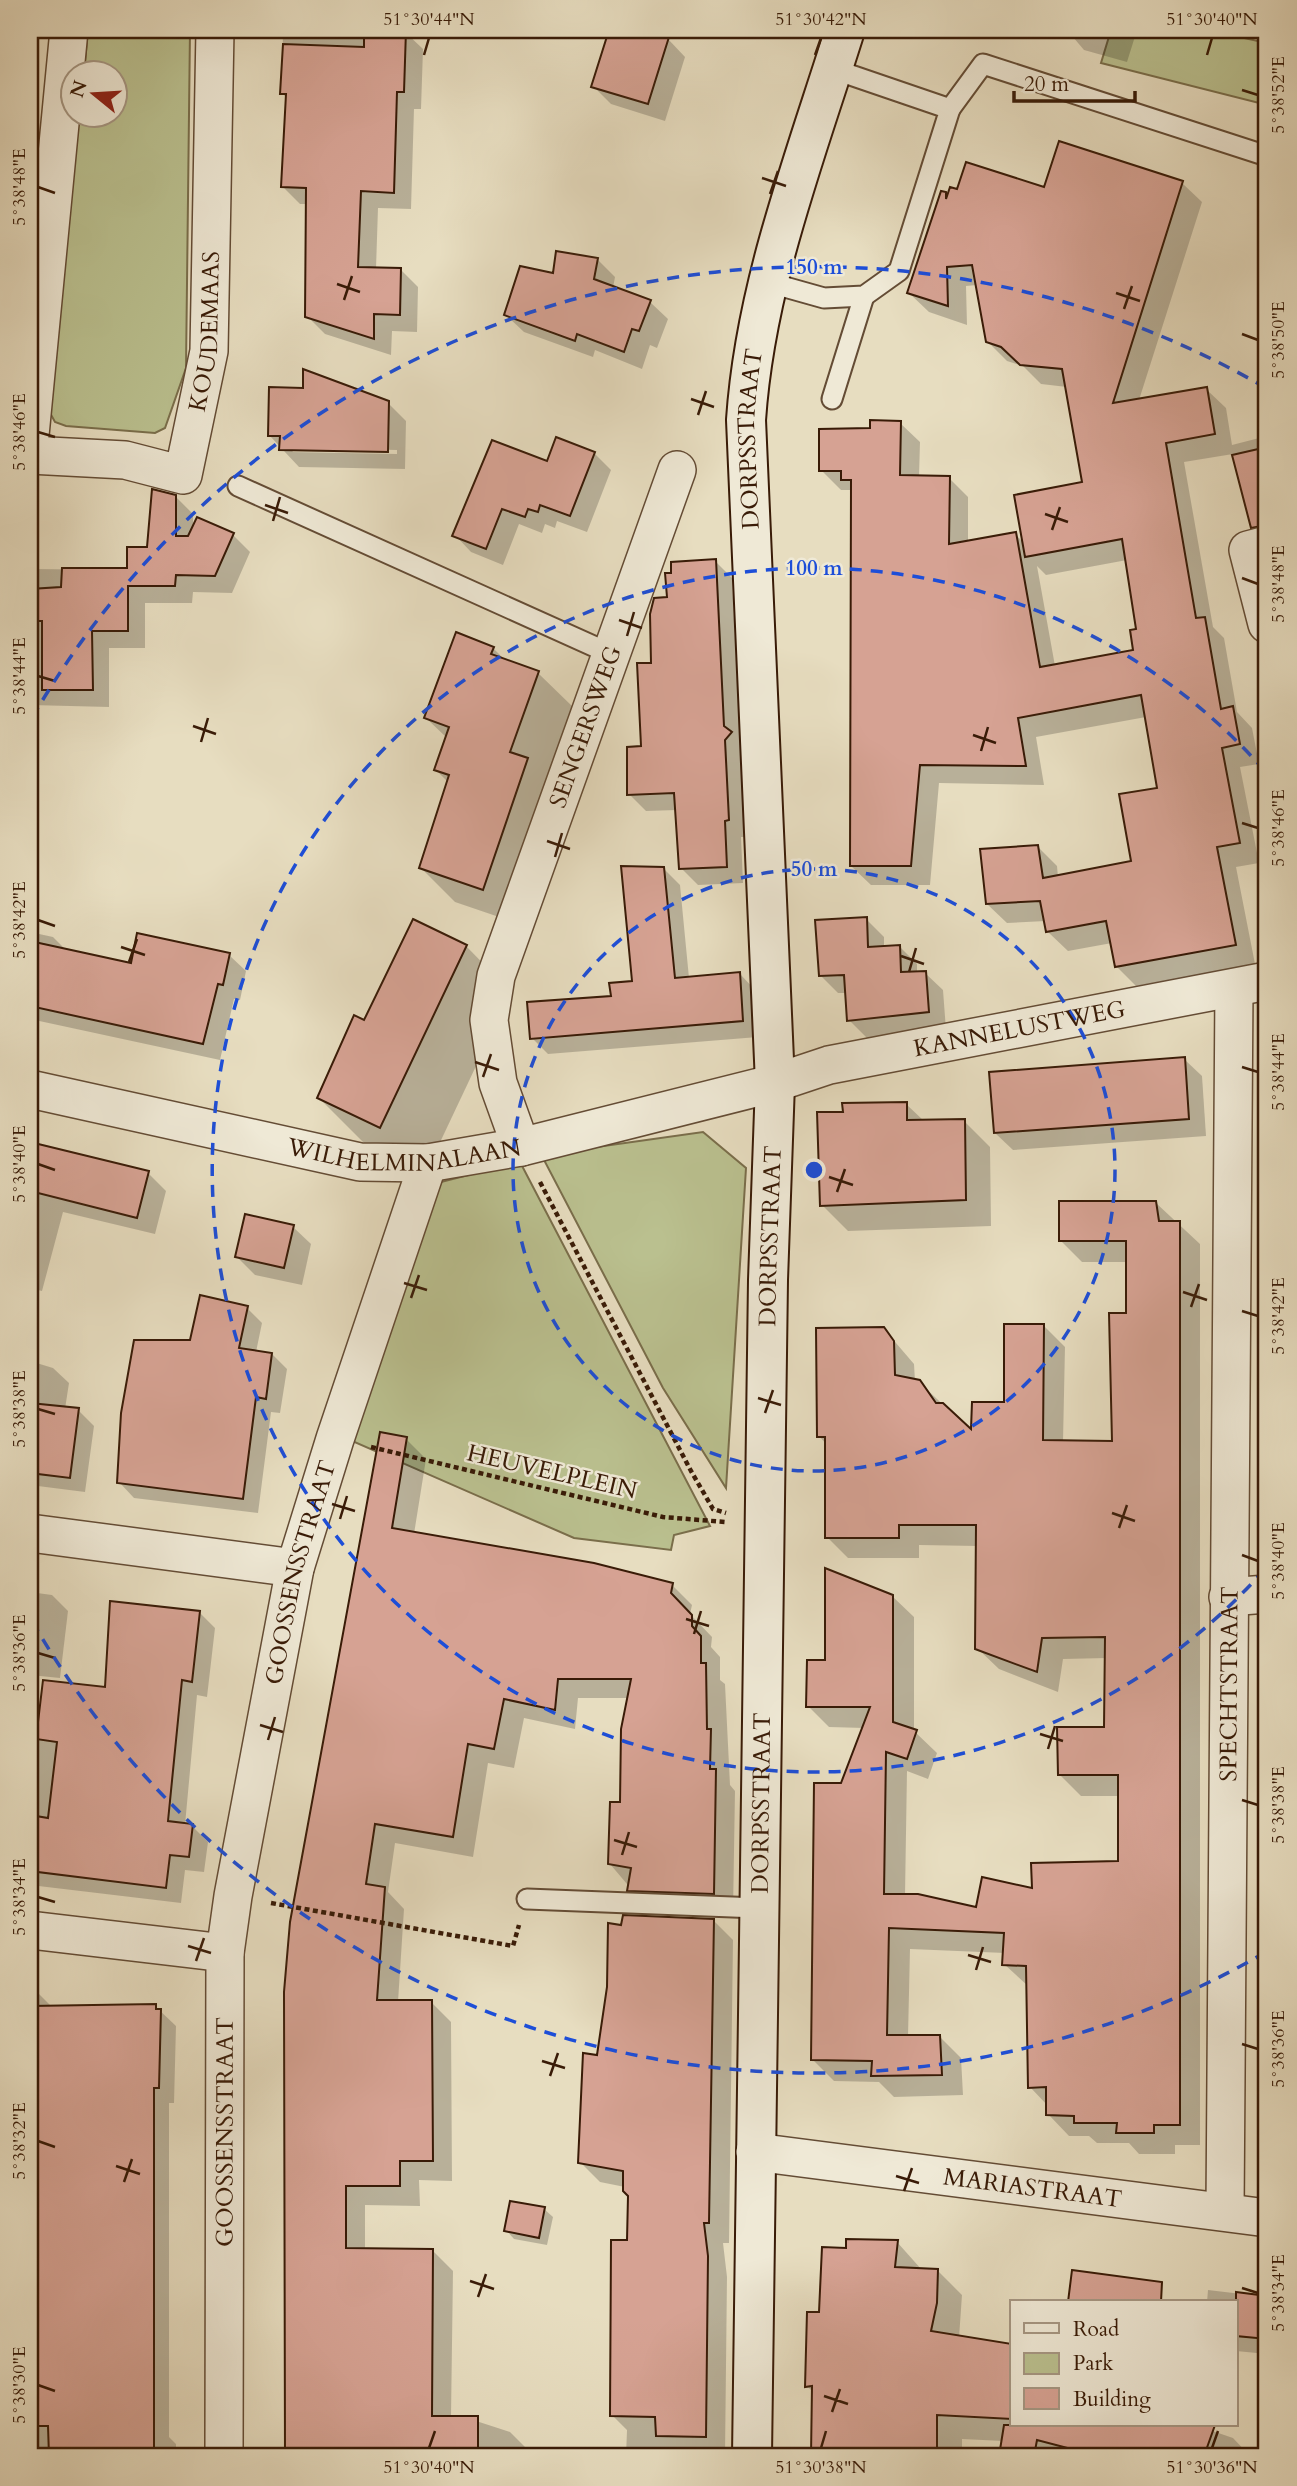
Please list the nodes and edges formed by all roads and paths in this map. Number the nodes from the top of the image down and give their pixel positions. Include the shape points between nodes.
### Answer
1 (69, 30) edge
2 (215, 30) edge
3 (845, 30) edge
4 (833, 69) junction
5 (950, 110) junction
6 (1267, 156) edge
7 (767, 282) junction
8 (864, 296) junction
9 (832, 400) dead end
10 (30, 435) edge
11 (30, 455) edge
12 (677, 470) dead end
13 (237, 486) dead end
14 (1258, 548) edge
15 (1265, 608) edge
16 (611, 654) junction
17 (1251, 985) edge
18 (775, 1083) junction
19 (30, 1090) edge
20 (522, 1147) junction
21 (428, 1163) junction
22 (335, 1439) junction
23 (764, 1525) junction
24 (30, 1533) edge
25 (295, 1568) junction
26 (1267, 1594) edge
27 (1228, 1597) junction
28 (233, 1896) junction
29 (527, 1899) joint
30 (758, 1908) junction
31 (30, 1930) edge
32 (225, 1953) junction
33 (755, 2152) junction
34 (1226, 2211) junction
35 (1267, 2218) edge
36 (224, 2456) edge
37 (752, 2456) edge

1 - 10 street
2 - 11 street, KOUDEMAAS via 209,351 183,475 125,460
3 - 4 street, DORPSSTRAAT
4 - 5 lane
4 - 7 street, DORPSSTRAAT
5 - 6 lane via 983,64
5 - 8 lane via 899,271
7 - 8 lane via 824,298
7 - 18 street, DORPSSTRAAT via 750,366 746,420
8 - 9 lane
12 - 16 street, SENGERSWEG
13 - 16 lane
14 - 15 street
16 - 20 street, SENGERSWEG via 496,976 489,1020 498,1083
17 - 18 street, KANNELUSTWEG via 829,1065
17 - 27 street, SPECHTSTRAAT
18 - 20 street, WILHELMINALAAN
18 - 23 street, DORPSSTRAAT
19 - 21 street, WILHELMINALAAN via 360,1162
20 - 21 street, WILHELMINALAAN
20 - 23 path via 713,1509
21 - 22 street, GOOSSENSSTRAAT
22 - 23 path, HEUVELPLEIN via 663,1517
22 - 25 street, GOOSSENSSTRAAT
23 - 30 street, DORPSSTRAAT
24 - 25 street
25 - 28 street, GOOSSENSSTRAAT
26 - 27 street
27 - 34 street, SPECHTSTRAAT via 1231,1766
28 - 29 path via 513,1946
28 - 32 street, GOOSSENSSTRAAT
29 - 30 lane
30 - 33 street, DORPSSTRAAT
31 - 32 street
32 - 36 street, GOOSSENSSTRAAT
33 - 34 street, MARIASTRAAT
33 - 37 street, DORPSSTRAAT
34 - 35 street, MARIASTRAAT

